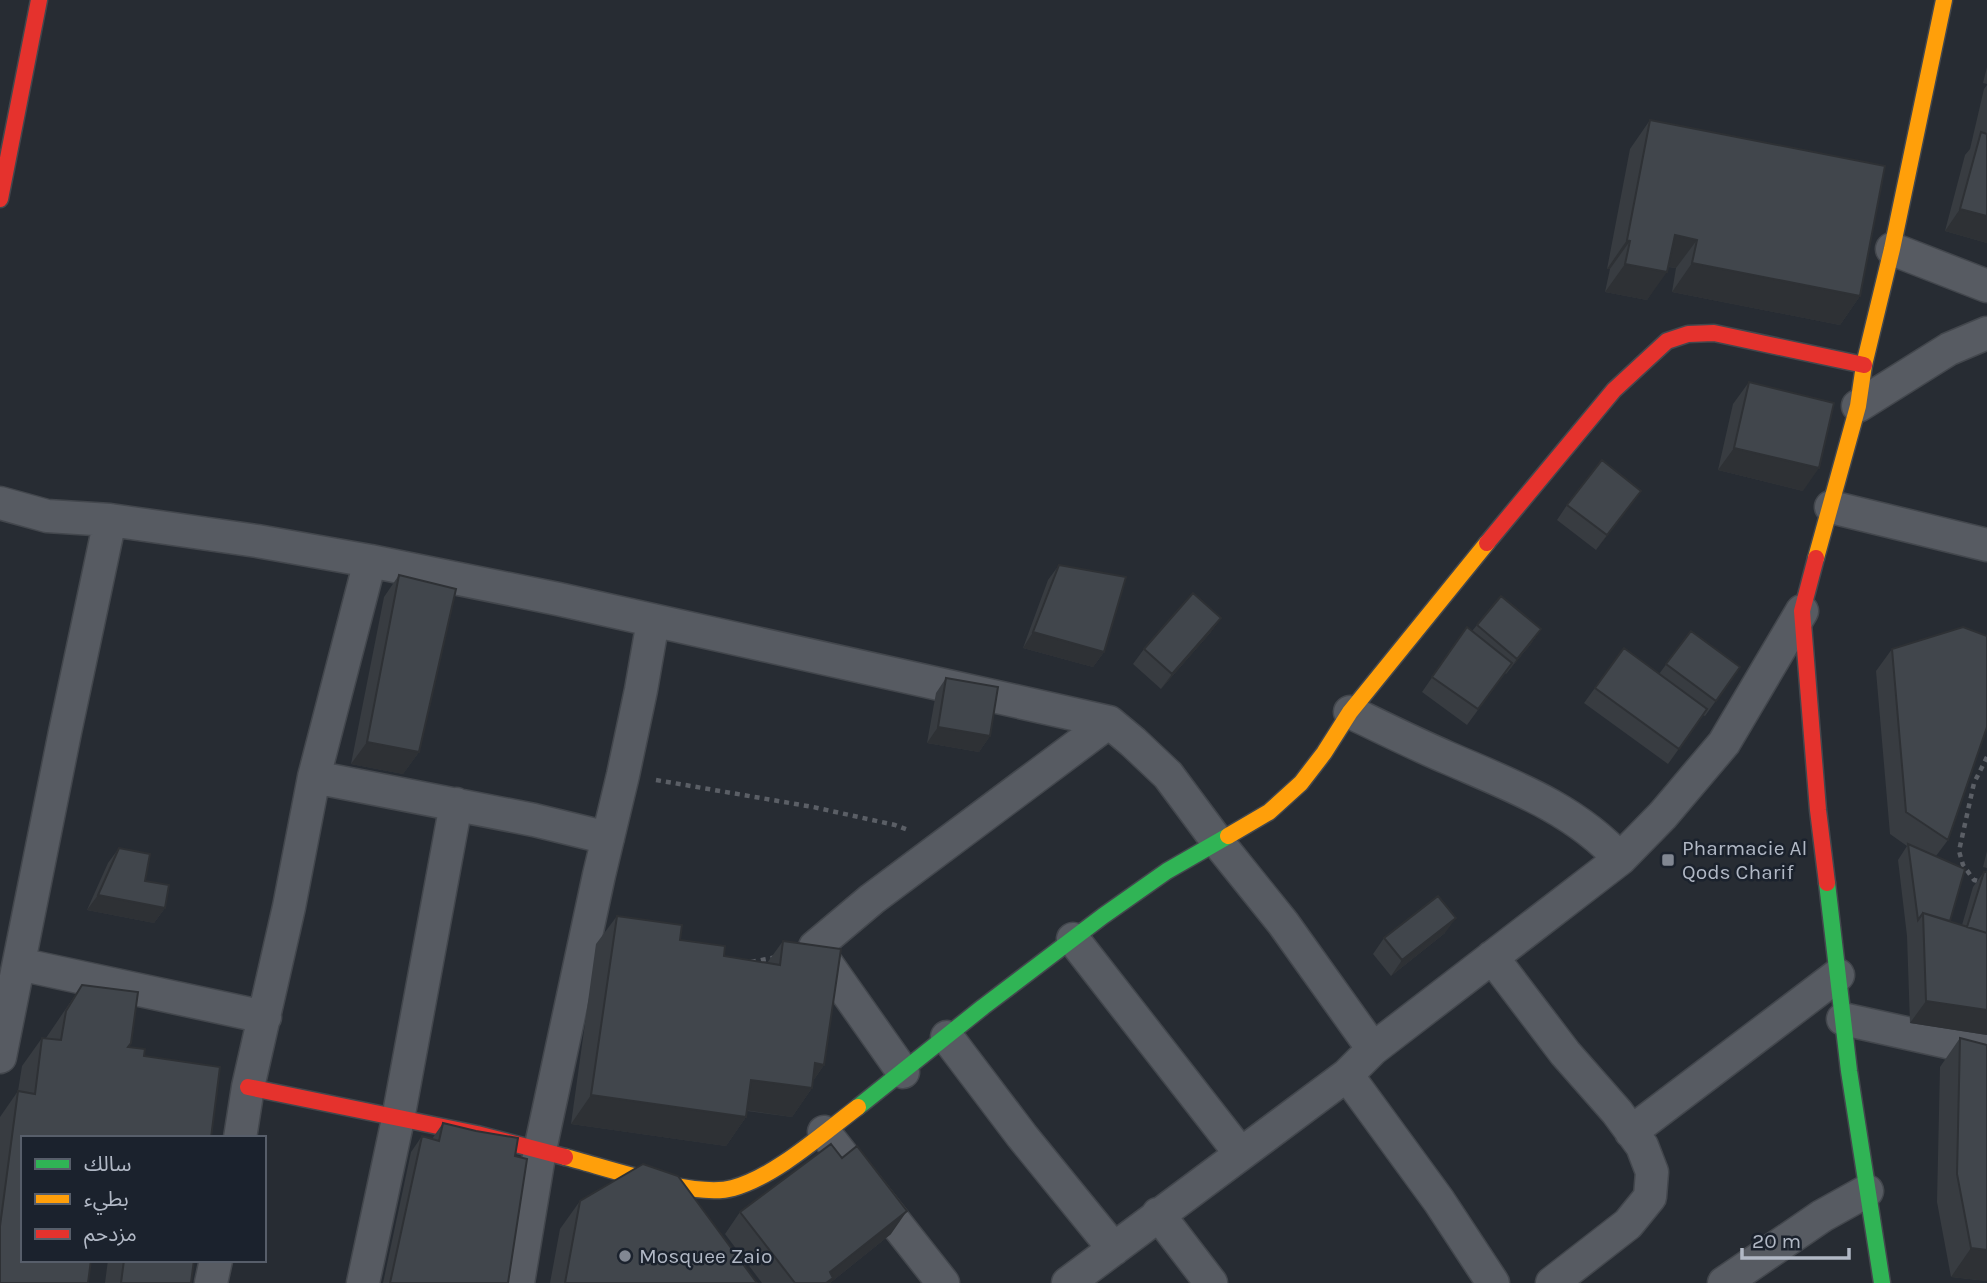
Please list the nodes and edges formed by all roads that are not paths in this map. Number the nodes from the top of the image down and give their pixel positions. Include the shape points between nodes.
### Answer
1 (39, 0) edge
2 (1944, 0) edge
3 (11, 81) edge
4 (0, 199) edge
5 (1892, 250) junction
6 (1987, 286) edge
7 (1987, 333) edge
8 (1864, 365) junction
9 (1858, 406) junction
10 (0, 503) edge
11 (1831, 507) junction
12 (110, 520) junction
13 (1987, 545) edge
14 (370, 561) junction
15 (1802, 611) junction
16 (653, 621) junction
17 (1350, 712) junction
18 (1109, 722) junction
19 (314, 777) junction
20 (456, 804) junction
21 (608, 838) junction
22 (1217, 841) junction
23 (1620, 859) junction
24 (1073, 939) junction
25 (1492, 957) junction
26 (19, 964) junction
27 (1838, 975) junction
28 (265, 1017) junction
29 (1843, 1019) junction
30 (947, 1037) junction
31 (1373, 1049) junction
32 (1987, 1051) edge
33 (0, 1057) edge
34 (902, 1072) junction
35 (1347, 1074) junction
36 (248, 1087) junction
37 (398, 1118) junction
38 (824, 1132) junction
39 (1631, 1132) junction
40 (240, 1136) edge
41 (540, 1150) junction
42 (1240, 1153) junction
43 (665, 1183) junction
44 (1867, 1191) junction
45 (1158, 1214) junction
46 (689, 1216) edge
47 (1114, 1249) junction
48 (216, 1262) edge
49 (211, 1283) edge
50 (363, 1283) edge
51 (518, 1283) edge
52 (943, 1283) edge
53 (1068, 1283) edge
54 (1212, 1283) edge
55 (1493, 1283) edge
56 (1552, 1283) edge
57 (1724, 1283) edge
58 (1882, 1283) edge

1 - 3 main road
2 - 5 main road
3 - 4 main road
5 - 6 street
5 - 8 main road
7 - 9 street via 1949,349
8 - 9 main road
8 - 17 main road via 1714,333 1667,341 1614,390
9 - 11 main road
10 - 12 street via 47,516
11 - 13 street
11 - 15 main road
12 - 14 street
12 - 26 street
14 - 16 street
14 - 19 street
15 - 23 street via 1724,743
15 - 27 main road via 1818,810
16 - 18 street
16 - 21 street
17 - 22 main road via 1300,783 1269,812
17 - 23 street via 1548,803 1605,842
18 - 22 street via 1168,775
18 - 34 street via 815,947
19 - 20 street
19 - 28 street
20 - 21 street
20 - 37 street
21 - 41 street
22 - 24 main road
22 - 31 street via 1283,923
23 - 25 street
24 - 30 main road
24 - 42 street
25 - 31 street
25 - 39 street
26 - 28 street
26 - 33 street
27 - 29 main road
27 - 39 street
28 - 36 street
29 - 32 street
29 - 44 main road
30 - 34 main road
30 - 47 street
31 - 35 street
34 - 38 main road
35 - 42 street
35 - 55 street
36 - 37 main road
36 - 40 street
37 - 41 main road
37 - 50 street
38 - 43 main road via 788,1160 730,1189 705,1191
38 - 52 street
39 - 56 street via 1652,1172 1650,1197 1628,1224
41 - 43 main road
41 - 51 street
42 - 45 street
43 - 46 street
44 - 57 street
44 - 58 main road
45 - 47 street
45 - 54 street
47 - 53 street
48 - 49 street

